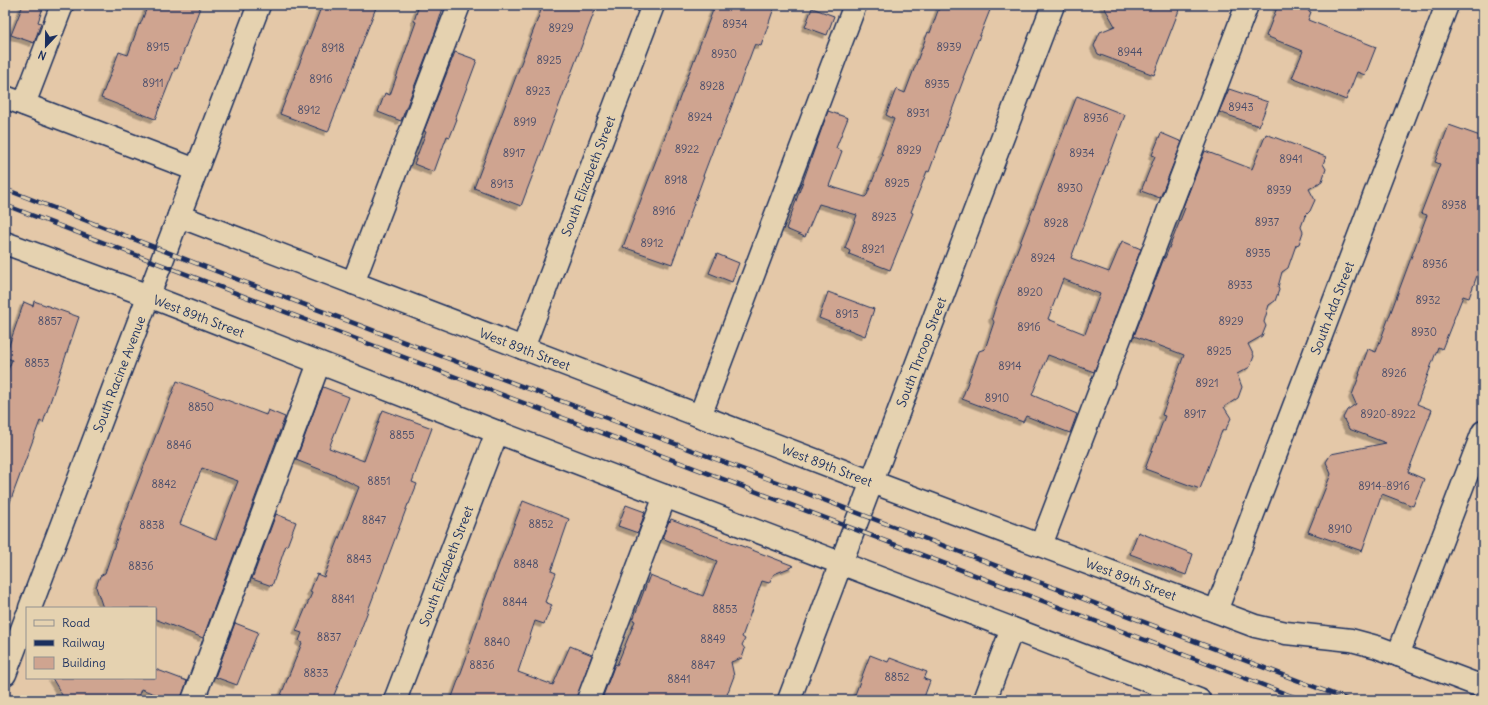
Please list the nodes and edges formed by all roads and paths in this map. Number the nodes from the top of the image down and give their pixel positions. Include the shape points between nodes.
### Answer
1 (62, 5) edge
2 (259, 5) edge
3 (459, 5) edge
4 (653, 5) edge
5 (855, 5) edge
6 (1053, 5) edge
7 (1247, 5) edge
8 (1447, 5) edge
9 (14, 100) edge
10 (196, 170) junction
11 (179, 216) junction
12 (5, 243) edge
13 (353, 283) junction
14 (148, 296) junction
15 (523, 348) junction
16 (319, 364) junction
17 (700, 416) junction
18 (497, 432) junction
19 (1483, 432) edge
20 (872, 482) junction
21 (665, 496) junction
22 (1041, 545) junction
23 (841, 563) junction
24 (30, 607) edge
25 (1216, 611) junction
26 (26, 619) edge
27 (1012, 629) junction
28 (1398, 656) junction
29 (5, 674) edge
30 (1483, 687) edge
31 (1189, 698) edge
32 (193, 700) edge
33 (395, 700) edge
34 (588, 700) edge
35 (789, 700) edge
36 (985, 700) edge

1 - 9 street
2 - 10 street, South Racine Avenue
3 - 13 street
4 - 15 street, South Elizabeth Street
5 - 17 street
6 - 20 street, South Throop Street
7 - 22 street
8 - 25 street, South Ada Street
9 - 10 street
10 - 11 street, South Racine Avenue
11 - 13 street, West 89th Street
11 - 14 street, South Racine Avenue
12 - 14 street, West 89th Street
13 - 15 street, West 89th Street
14 - 16 street, West 89th Street
14 - 24 street, South Racine Avenue
15 - 17 street, West 89th Street
16 - 18 street, West 89th Street
16 - 32 street
17 - 20 street, West 89th Street
18 - 21 street, West 89th Street
18 - 33 street, South Elizabeth Street
19 - 28 street
20 - 22 street, West 89th Street
20 - 23 street, South Throop Street
21 - 23 street, West 89th Street
21 - 34 street
22 - 25 street, West 89th Street
23 - 27 street, West 89th Street
23 - 35 street, South Throop Street
25 - 28 street, West 89th Street via 1255,626 1286,633 1351,640
26 - 29 street
27 - 31 street, West 89th Street
27 - 36 street
28 - 30 street, West 89th Street

